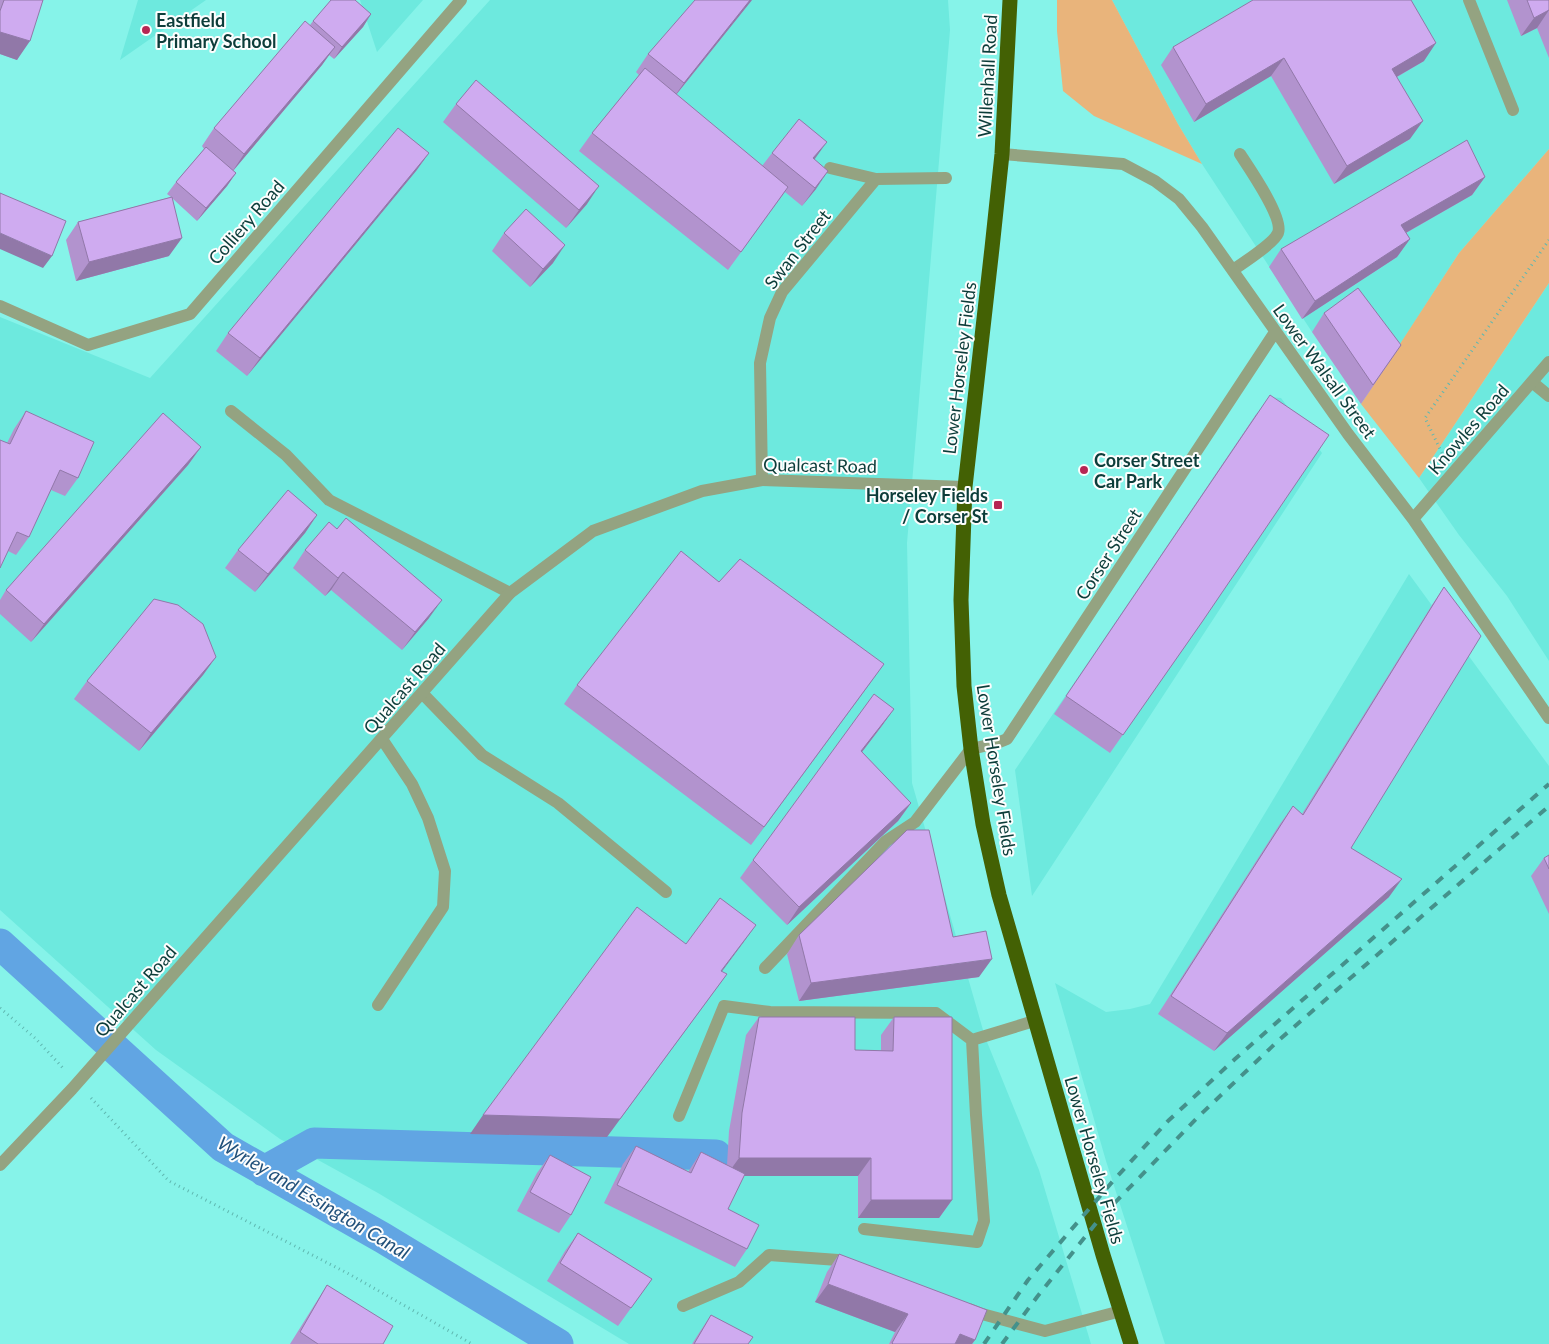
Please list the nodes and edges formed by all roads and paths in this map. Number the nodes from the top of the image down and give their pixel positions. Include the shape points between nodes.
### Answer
1 (461, 0) edge
2 (1010, 0) edge
3 (1469, 0) edge
4 (1513, 110) dead end
5 (1002, 154) junction
6 (1240, 154) dead end
7 (830, 168) dead end
8 (946, 178) dead end
9 (876, 179) junction
10 (1549, 240) edge
11 (1233, 270) junction
12 (0, 306) edge
13 (1275, 332) junction
14 (1549, 362) edge
15 (1532, 382) junction
16 (1549, 396) edge
17 (231, 411) dead end
18 (1453, 473) junction
19 (762, 480) junction
20 (965, 487) junction
21 (1413, 519) junction
22 (510, 593) junction
23 (422, 693) junction
24 (1549, 718) edge
25 (382, 739) junction
26 (971, 749) junction
27 (666, 892) dead end
28 (765, 968) dead end
29 (378, 1005) dead end
30 (0, 1008) edge
31 (1034, 1021) junction
32 (972, 1040) junction
33 (68, 1074) dead end
34 (88, 1095) dead end
35 (678, 1116) dead end
36 (0, 1165) edge
37 (864, 1230) dead end
38 (864, 1270) edge
39 (955, 1304) edge
40 (683, 1306) dead end
41 (1121, 1311) junction
42 (472, 1344) edge
43 (1131, 1344) edge

1 - 12 street, Colliery Road via 190,314 88,345
2 - 5 highway, Willenhall Road
3 - 4 street
5 - 11 street, Lower Walsall Street via 1122,164 1155,181 1179,199
5 - 20 highway, Lower Horseley Fields
6 - 11 street via 1279,224 1278,234
7 - 9 street
8 - 9 street
9 - 19 street, Swan Street via 782,292 770,318 760,363
10 - 18 path via 1425,418
11 - 13 street, Lower Walsall Street
13 - 21 street, Lower Walsall Street
13 - 26 street, Corser Street via 1007,739
14 - 15 street, Knowles Road
15 - 16 street
15 - 18 street, Knowles Road
17 - 22 street via 286,454 329,500
18 - 21 street, Knowles Road
19 - 20 street, Qualcast Road
19 - 22 street, Qualcast Road via 702,491 593,531
20 - 26 highway, Lower Horseley Fields via 961,600 964,686
21 - 24 street, Lower Walsall Street
22 - 23 street, Qualcast Road
23 - 25 street, Qualcast Road
23 - 27 street via 482,755 558,803
25 - 29 street via 412,784 428,818 445,871 443,907
25 - 36 street, Qualcast Road via 72,1089
26 - 28 street via 915,822 886,841
26 - 31 highway, Lower Horseley Fields via 999,895
30 - 33 path via 35,1038
31 - 32 street
31 - 41 highway, Lower Horseley Fields
32 - 35 street via 936,1013 770,1012 724,1006
32 - 37 street via 984,1221 977,1242
34 - 42 path via 169,1181 349,1274
38 - 40 street via 838,1260 770,1255 739,1282
39 - 41 street via 1045,1331
41 - 43 highway, Lower Horseley Fields

